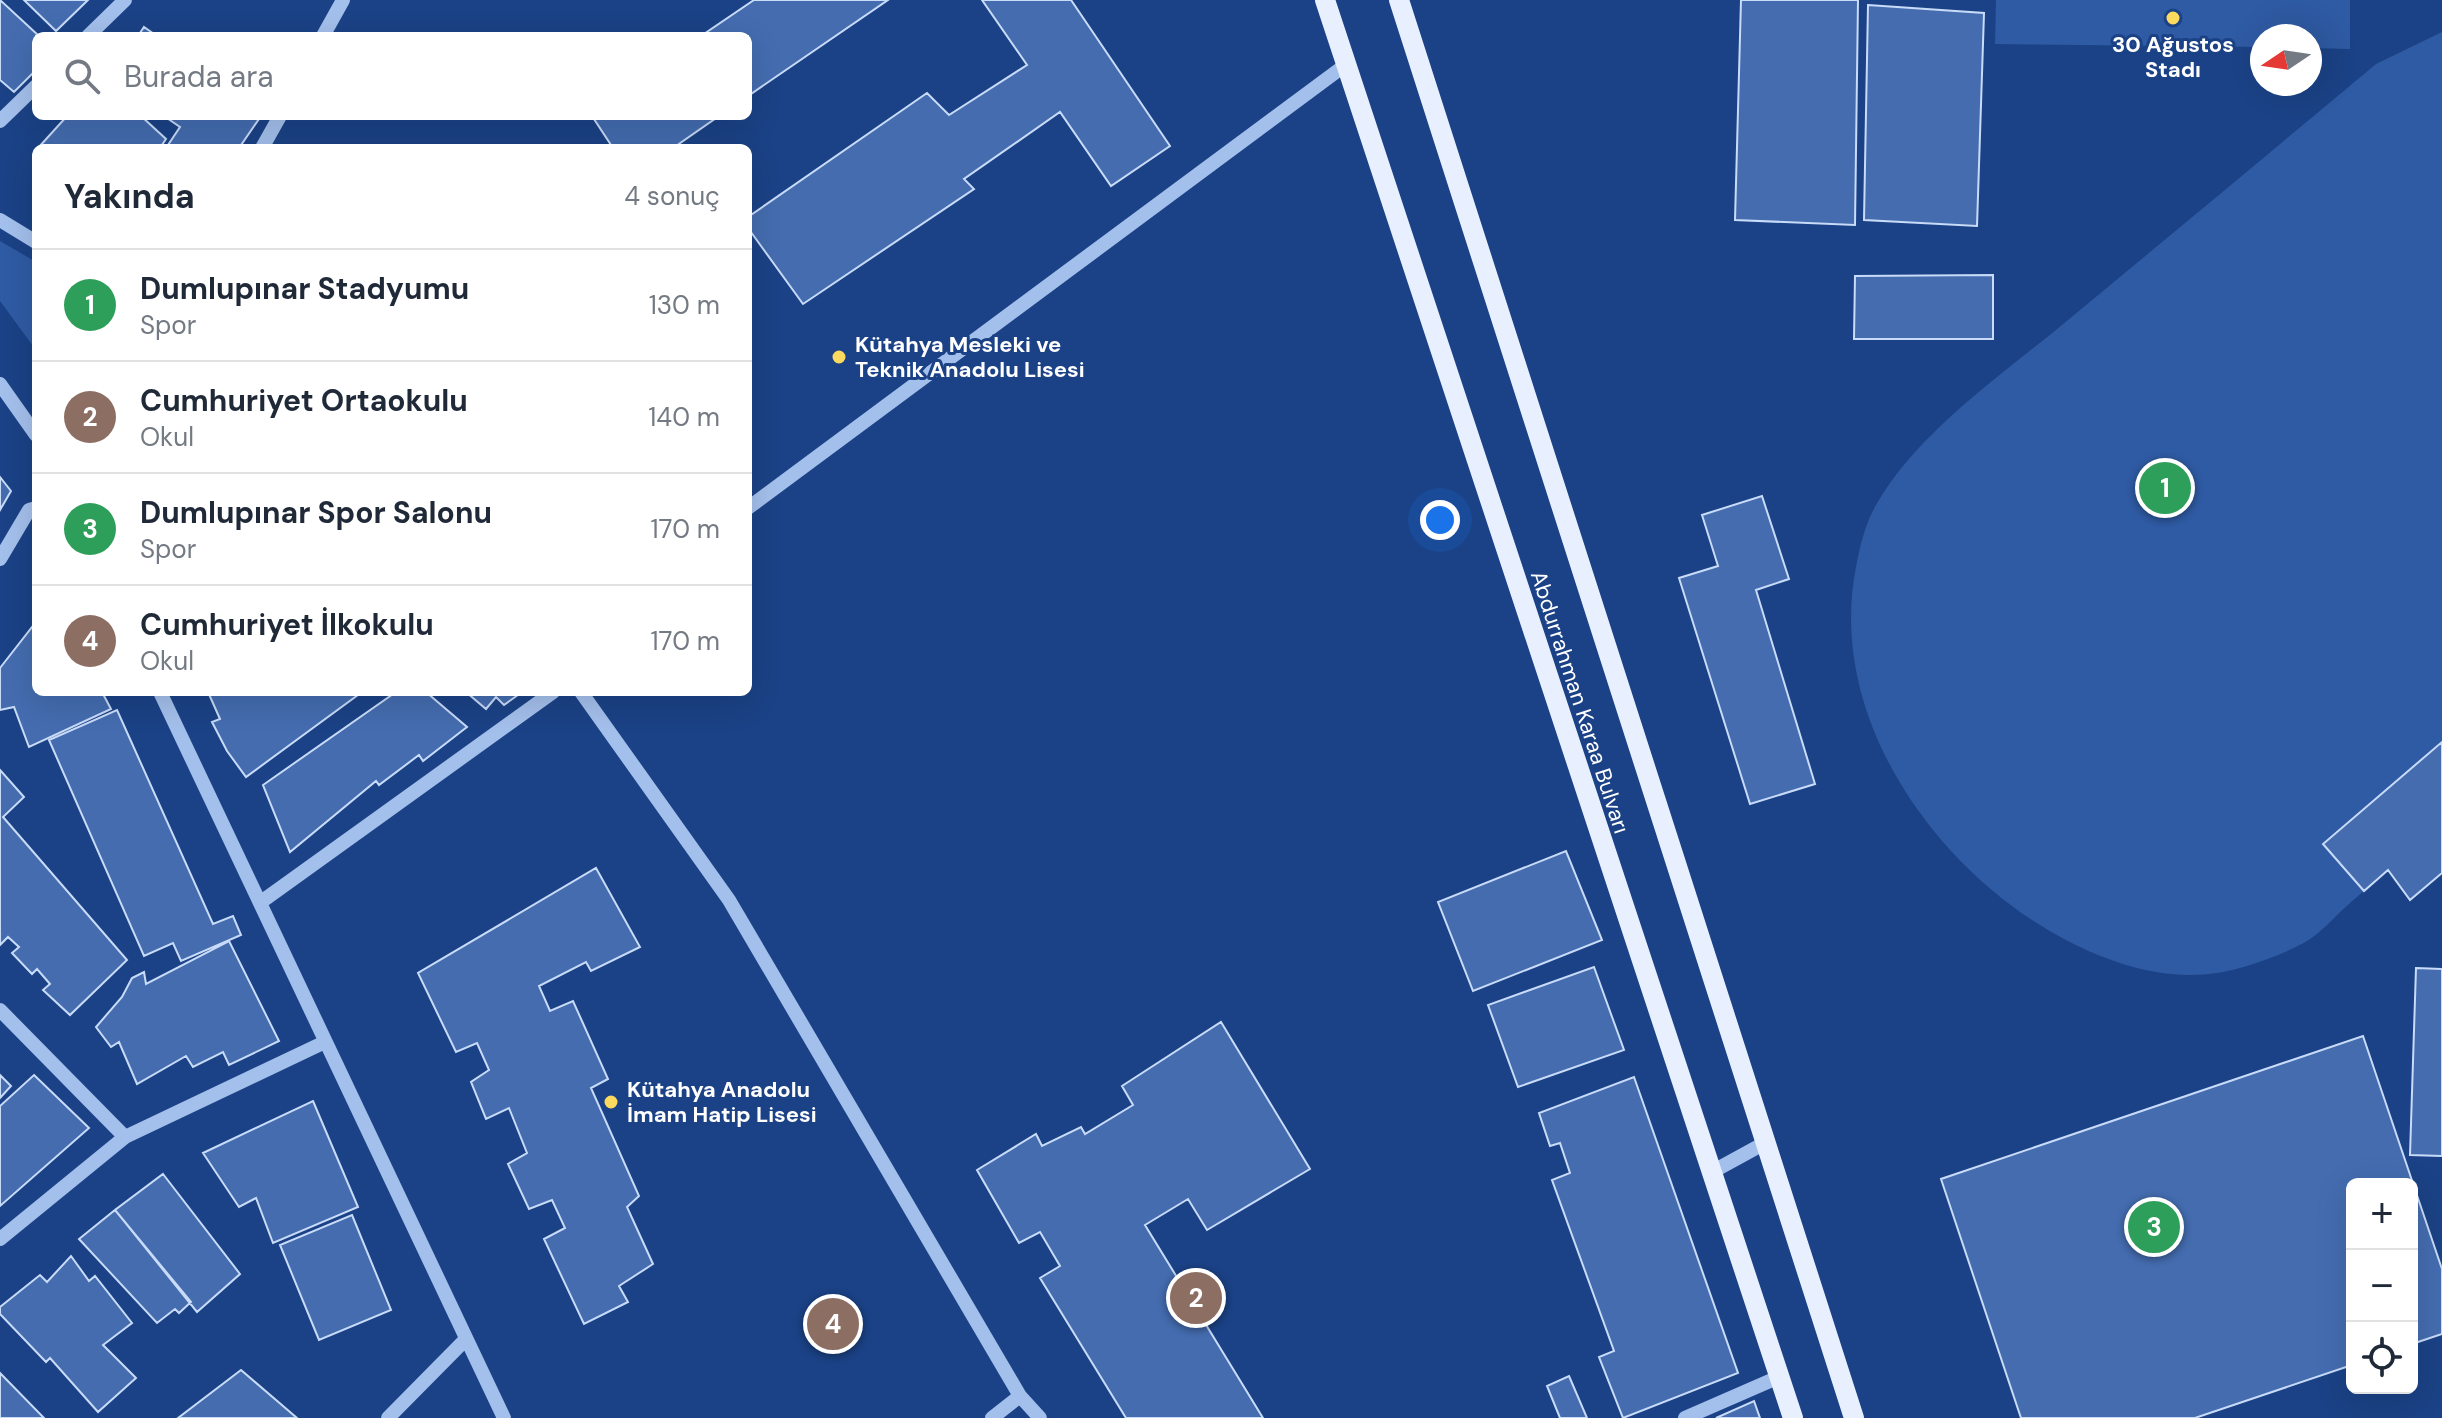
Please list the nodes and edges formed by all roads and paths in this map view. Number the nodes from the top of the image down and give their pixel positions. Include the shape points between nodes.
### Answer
1 (125, 0) edge
2 (343, 0) edge
3 (1325, 0) edge
4 (1399, 0) edge
5 (92, 32) edge
6 (325, 32) edge
7 (1344, 66) junction
8 (32, 90) edge
9 (278, 120) edge
10 (0, 121) edge
11 (264, 144) edge
12 (0, 220) edge
13 (32, 240) edge
14 (0, 384) edge
15 (32, 429) edge
16 (752, 505) edge
17 (32, 509) edge
18 (0, 559) edge
19 (162, 696) edge
20 (547, 696) edge
21 (584, 696) edge
22 (261, 902) junction
23 (0, 1010) edge
24 (325, 1042) junction
25 (125, 1137) junction
26 (1763, 1144) junction
27 (1710, 1173) junction
28 (0, 1239) edge
29 (466, 1339) junction
30 (1779, 1377) junction
31 (1020, 1396) junction
32 (388, 1418) edge
33 (504, 1418) edge
34 (992, 1418) edge
35 (1040, 1418) edge
36 (1685, 1418) edge
37 (1793, 1418) edge
38 (1854, 1418) edge

1 - 5 street
2 - 6 street
3 - 7 main road, Abdurrahman Karaa Bulvarı
4 - 26 main road, Abdurrahman Karaa Bulvarı
7 - 16 street
7 - 27 main road, Abdurrahman Karaa Bulvarı
8 - 10 street
9 - 11 street
12 - 13 street
14 - 15 street
17 - 18 street
19 - 22 street
20 - 22 street
21 - 31 street via 729,900
22 - 24 street
23 - 25 street
24 - 25 street
24 - 29 street
25 - 28 street
26 - 27 street
26 - 38 main road, Abdurrahman Karaa Bulvarı
27 - 30 main road, Abdurrahman Karaa Bulvarı
29 - 32 street
29 - 33 street
30 - 36 street
30 - 37 main road, Abdurrahman Karaa Bulvarı
31 - 34 street
31 - 35 street

